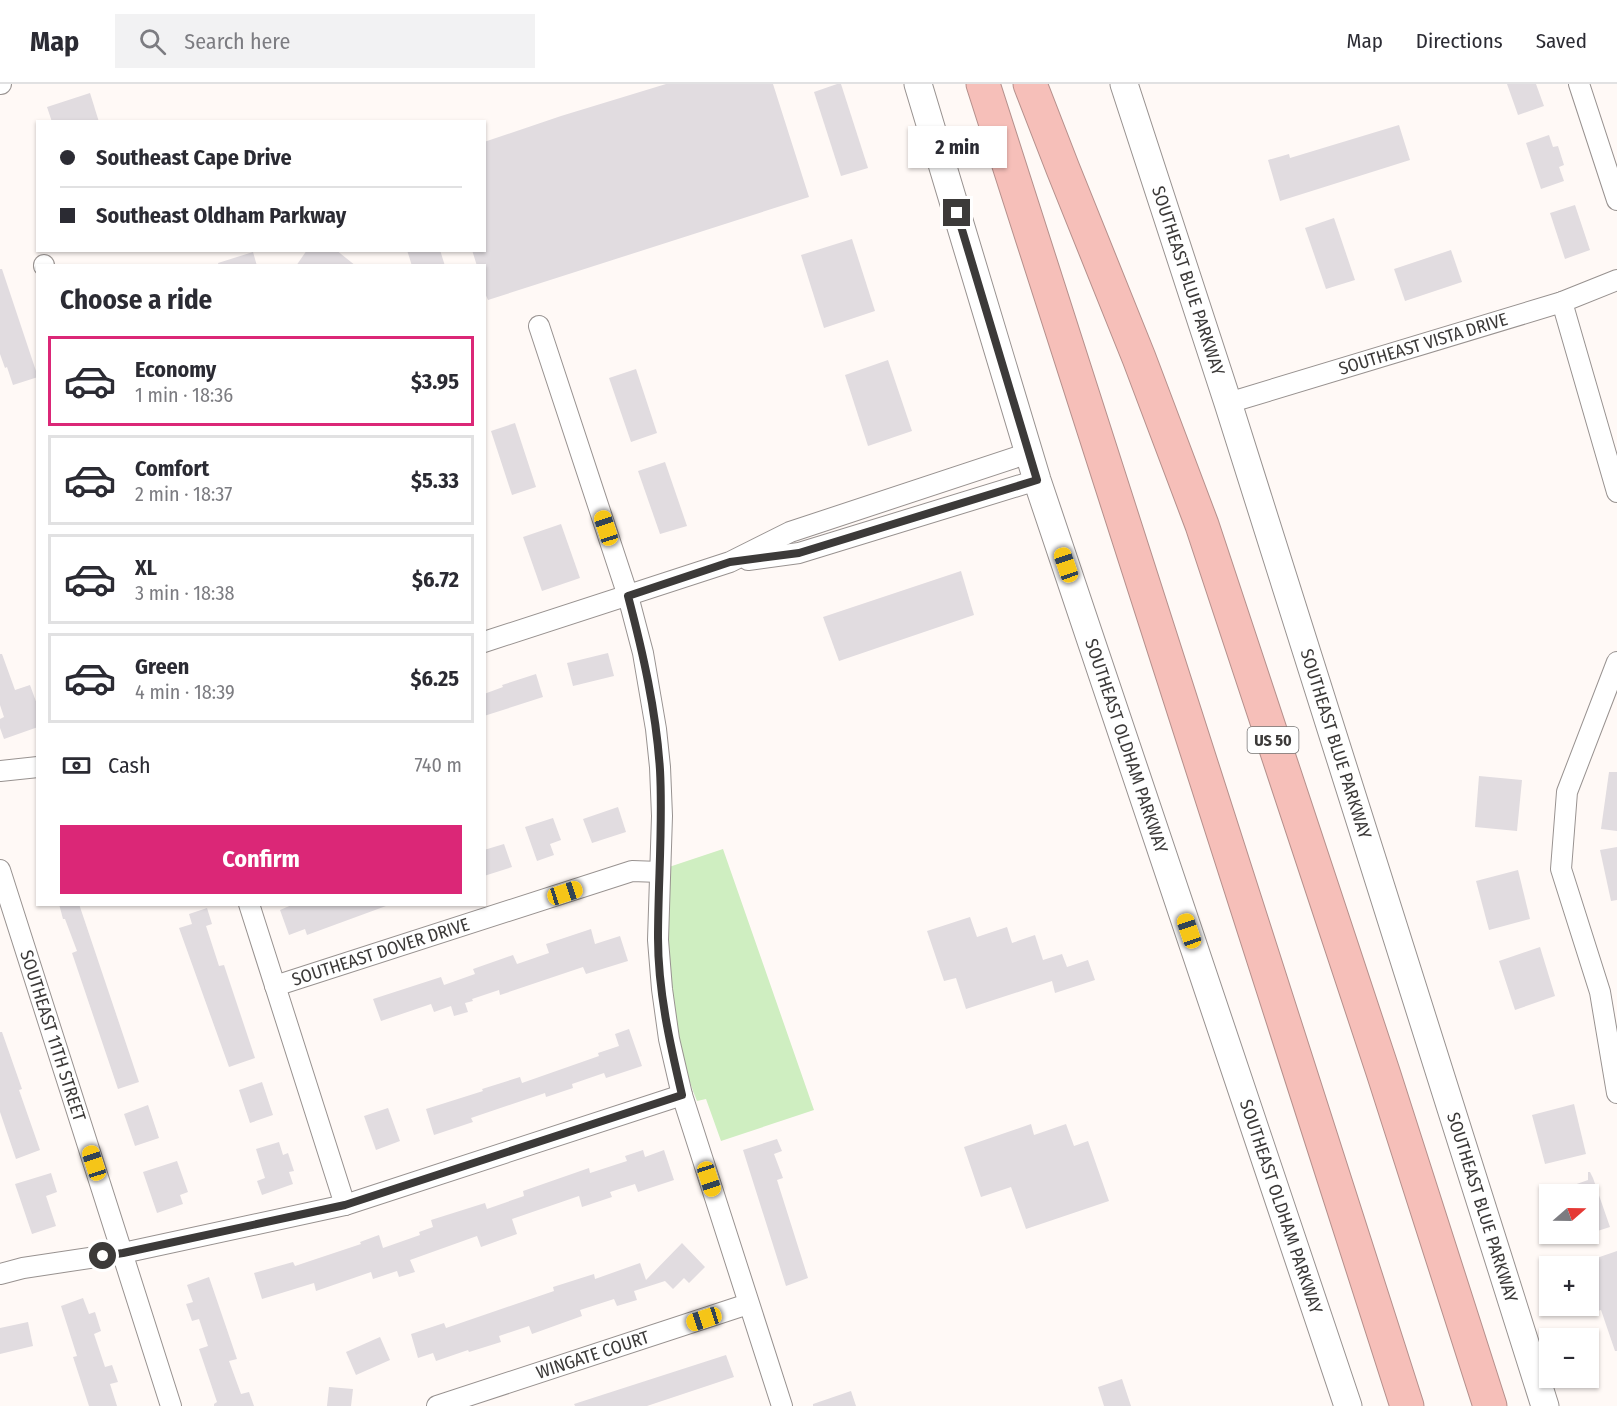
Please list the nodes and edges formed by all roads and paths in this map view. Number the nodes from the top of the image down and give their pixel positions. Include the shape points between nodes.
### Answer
1 (918, 84) edge
2 (983, 84) edge
3 (1030, 84) edge
4 (1124, 84) edge
5 (1579, 84) edge
6 (1617, 200) edge
7 (1617, 280) edge
8 (1562, 302) junction
9 (540, 326) dead end
10 (1228, 403) junction
11 (1029, 453) junction
12 (1037, 480) junction
13 (1617, 492) edge
14 (730, 562) junction
15 (628, 596) junction
16 (486, 641) edge
17 (1617, 662) edge
18 (36, 767) edge
19 (0, 771) edge
20 (0, 870) edge
21 (660, 872) junction
22 (250, 906) edge
23 (275, 986) junction
24 (1617, 1093) edge
25 (682, 1095) junction
26 (345, 1205) junction
27 (123, 1253) junction
28 (0, 1274) edge
29 (748, 1304) junction
30 (171, 1406) edge
31 (437, 1406) edge
32 (782, 1406) edge
33 (1348, 1406) edge
34 (1407, 1406) edge
35 (1490, 1406) edge
36 (1545, 1406) edge

1 - 11 street, SOUTHEAST OLDHAM PARKWAY
2 - 34 highway
3 - 35 highway, US 50 via 1202,525
4 - 10 street, SOUTHEAST BLUE PARKWAY
5 - 6 street
7 - 8 street, SOUTHEAST VISTA DRIVE
8 - 10 street, SOUTHEAST VISTA DRIVE
8 - 13 street
9 - 15 street
10 - 36 street, SOUTHEAST BLUE PARKWAY
11 - 12 street, SOUTHEAST OLDHAM PARKWAY
11 - 14 street via 790,532
12 - 14 street via 799,553
12 - 33 street, SOUTHEAST OLDHAM PARKWAY
14 - 15 street
15 - 16 street
15 - 21 street via 656,729 662,816
17 - 24 street via 1566,792 1561,869 1600,992
18 - 19 street
20 - 27 street, SOUTHEAST 11TH STREET
21 - 23 street, SOUTHEAST DOVER DRIVE via 632,872
21 - 25 street via 658,940 662,989
22 - 23 street
23 - 26 street
25 - 26 street
25 - 29 street
26 - 27 street
27 - 28 street
27 - 30 street, SOUTHEAST 11TH STREET
29 - 31 street, WINGATE COURT
29 - 32 street

